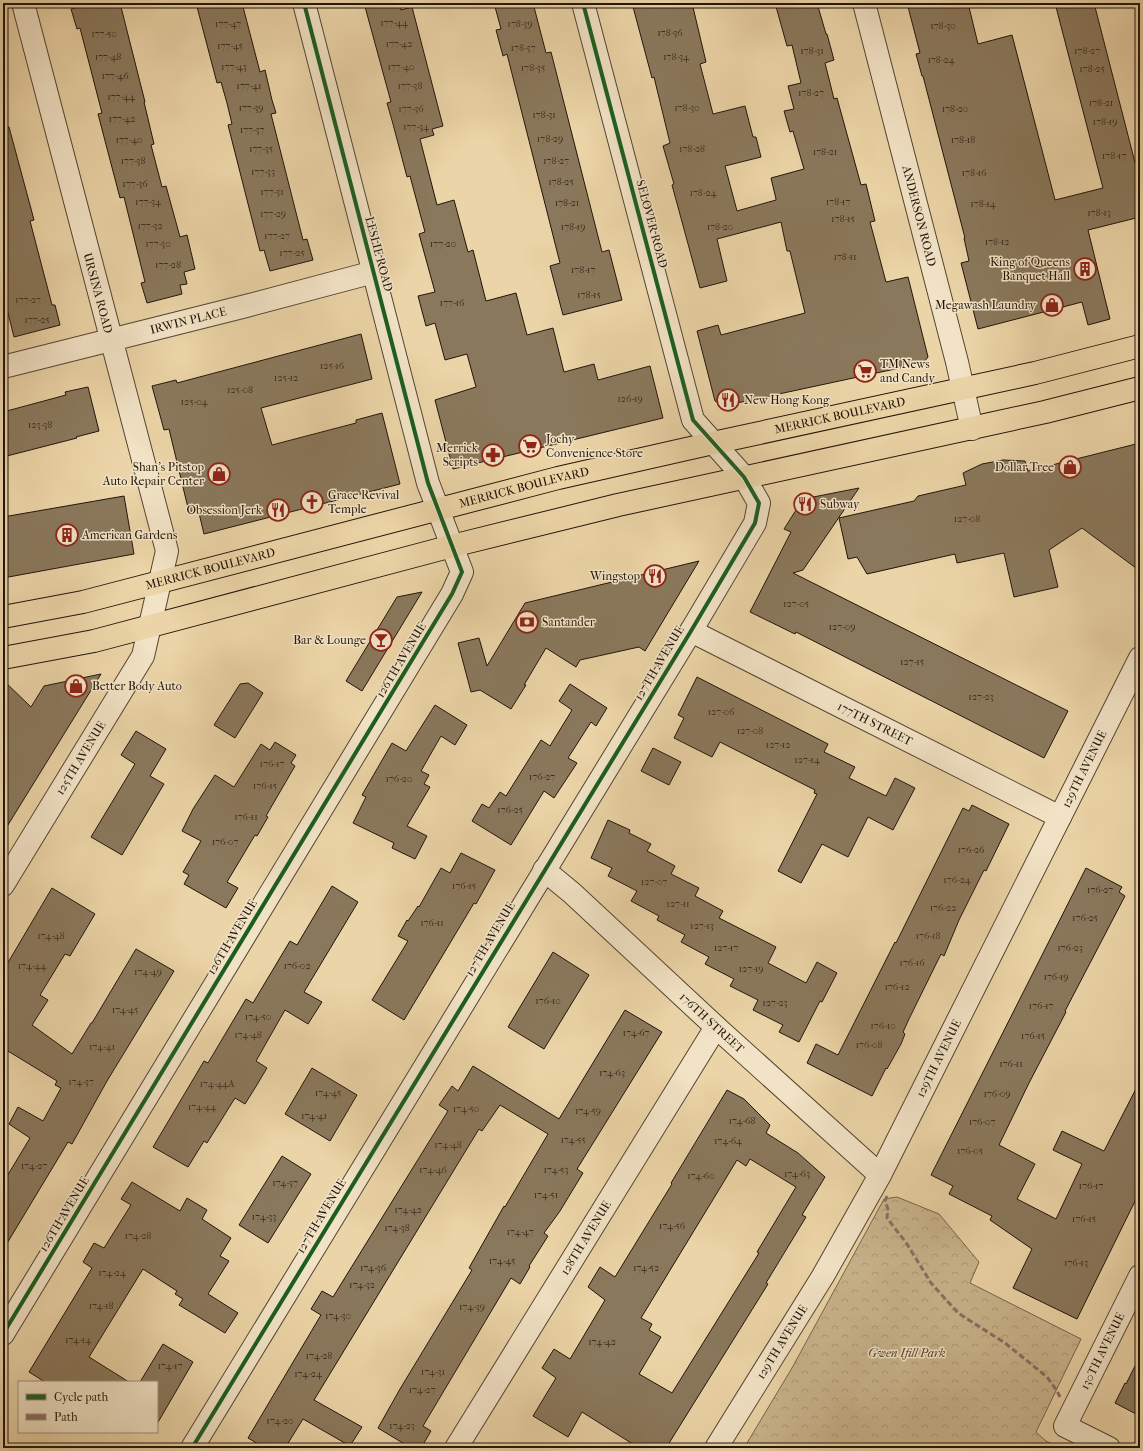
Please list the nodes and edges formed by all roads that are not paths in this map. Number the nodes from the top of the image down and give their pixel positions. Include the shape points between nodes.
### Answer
1 (23, 3) edge
2 (304, 3) edge
3 (583, 3) edge
4 (864, 3) edge
5 (374, 272) junction
6 (111, 340) junction
7 (1140, 346) edge
8 (3, 367) edge
9 (963, 388) junction
10 (1140, 388) edge
11 (972, 428) junction
12 (713, 443) junction
13 (744, 477) junction
14 (438, 509) junction
15 (452, 546) junction
16 (160, 583) junction
17 (3, 617) edge
18 (149, 626) junction
19 (691, 631) junction
20 (3, 658) edge
21 (1140, 658) edge
22 (1060, 817) junction
23 (544, 870) junction
24 (3, 885) edge
25 (716, 1027) junction
26 (880, 1175) junction
27 (1140, 1276) edge
28 (3, 1334) edge
29 (192, 1448) edge
30 (456, 1448) edge
31 (716, 1448) edge
32 (1109, 1448) edge

1 - 6 street, URSINA ROAD
2 - 5 street, LESLIE ROAD
3 - 12 street, SELOVER ROAD via 693,420
4 - 9 street, ANDERSON ROAD
5 - 6 street, IRWIN PLACE
5 - 14 street, LESLIE ROAD via 428,483
6 - 8 street, IRWIN PLACE
6 - 16 street, URSINA ROAD via 167,551
7 - 9 main road, MERRICK BOULEVARD via 1035,373
9 - 11 street, ANDERSON ROAD
9 - 12 main road, MERRICK BOULEVARD
10 - 11 main road
11 - 13 main road
12 - 13 street, 127TH AVENUE
12 - 14 main road, MERRICK BOULEVARD via 558,478
13 - 15 main road
13 - 19 street, 127TH AVENUE via 758,504 755,523
14 - 15 street, LESLIE ROAD
14 - 16 main road, MERRICK BOULEVARD
15 - 18 main road
15 - 28 street, 126TH AVENUE via 462,572 452,594
16 - 17 main road, MERRICK BOULEVARD via 83,602
16 - 18 street, URSINA ROAD
18 - 20 main road via 94,641
18 - 24 street, 125TH AVENUE via 142,656
19 - 22 street, 177TH STREET
19 - 23 street, 127TH AVENUE
21 - 22 street, 129TH AVENUE
22 - 26 street, 129TH AVENUE
23 - 25 street, 176TH STREET
23 - 29 street, 127TH AVENUE
25 - 26 street, 176TH STREET
25 - 30 street, 128TH AVENUE
26 - 31 street, 129TH AVENUE via 823,1276
27 - 32 street, 130TH AVENUE via 1065,1426

